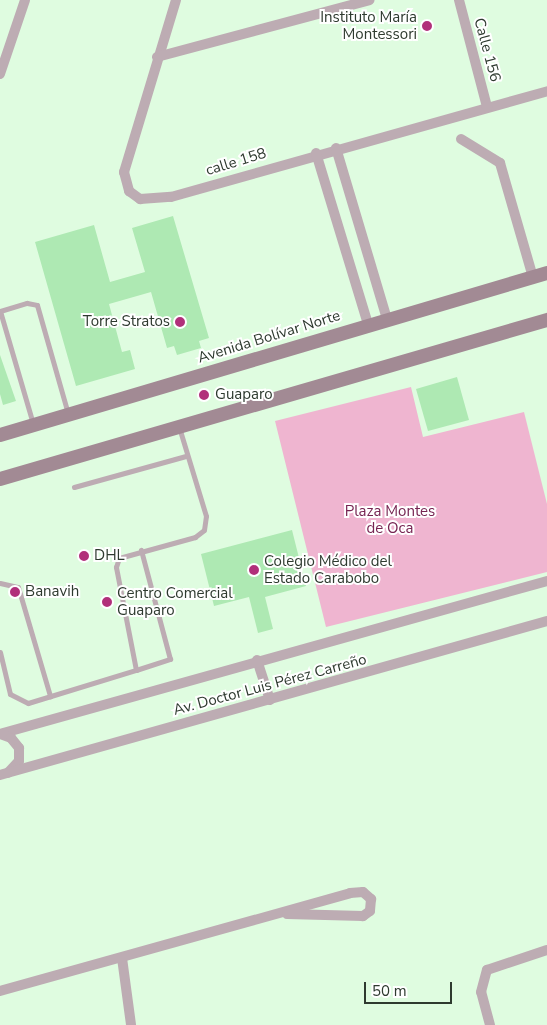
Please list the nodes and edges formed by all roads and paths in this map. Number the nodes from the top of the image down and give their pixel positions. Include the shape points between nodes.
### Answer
1 (25, 0) edge
2 (176, 0) edge
3 (370, 0) edge
4 (459, 0) edge
5 (157, 57) junction
6 (0, 74) edge
7 (547, 91) edge
8 (487, 107) junction
9 (461, 139) dead end
10 (336, 148) junction
11 (316, 153) junction
12 (547, 273) edge
13 (533, 277) junction
14 (0, 311) edge
15 (387, 319) junction
16 (547, 320) edge
17 (368, 324) junction
18 (68, 414) junction
19 (178, 424) junction
20 (33, 425) junction
21 (0, 434) edge
22 (186, 456) junction
23 (0, 479) edge
24 (74, 487) dead end
25 (141, 550) junction
26 (547, 581) edge
27 (0, 583) edge
28 (547, 621) edge
29 (0, 652) edge
30 (257, 660) junction
31 (136, 670) junction
32 (50, 696) junction
33 (270, 700) junction
34 (0, 734) edge
35 (2, 775) edge
36 (287, 914) junction
37 (547, 950) edge
38 (122, 958) junction
39 (0, 991) edge
40 (131, 1025) edge
41 (490, 1025) edge

1 - 6 street
2 - 5 street, calle 158
3 - 5 street
4 - 8 street, Calle 156
5 - 11 street, calle 158 via 124,172 133,196 148,200 171,197
7 - 8 street, calle 158
8 - 10 street, calle 158
9 - 13 street via 500,164
10 - 11 street, calle 158
10 - 15 street
11 - 17 street
12 - 13 main road, Avenida Bolívar Norte
13 - 15 main road, Avenida Bolívar Norte
14 - 18 lane via 27,303 37,306
14 - 20 lane
15 - 17 main road, Avenida Bolívar Norte
16 - 19 main road
17 - 18 main road, Avenida Bolívar Norte
18 - 20 main road, Avenida Bolívar Norte
19 - 22 lane
19 - 23 main road
20 - 21 main road, Avenida Bolívar Norte
22 - 24 lane
22 - 25 lane via 206,516 204,530 196,537
25 - 31 lane via 119,558 116,567
25 - 31 lane via 170,659
26 - 30 street, Av. Doctor Luis Pérez Carreño
27 - 32 lane via 18,587
28 - 33 street, Av. Doctor Luis Pérez Carreño
29 - 32 lane via 5,683 16,701 28,703
30 - 33 street
30 - 34 street, Av. Doctor Luis Pérez Carreño
31 - 32 lane
33 - 35 street, Av. Doctor Luis Pérez Carreño
34 - 35 street via 16,742 20,755 16,767
36 - 36 street via 350,893 363,892 372,899 370,911 363,916
36 - 38 street
37 - 41 street via 487,970 481,992
38 - 39 street
38 - 40 street

